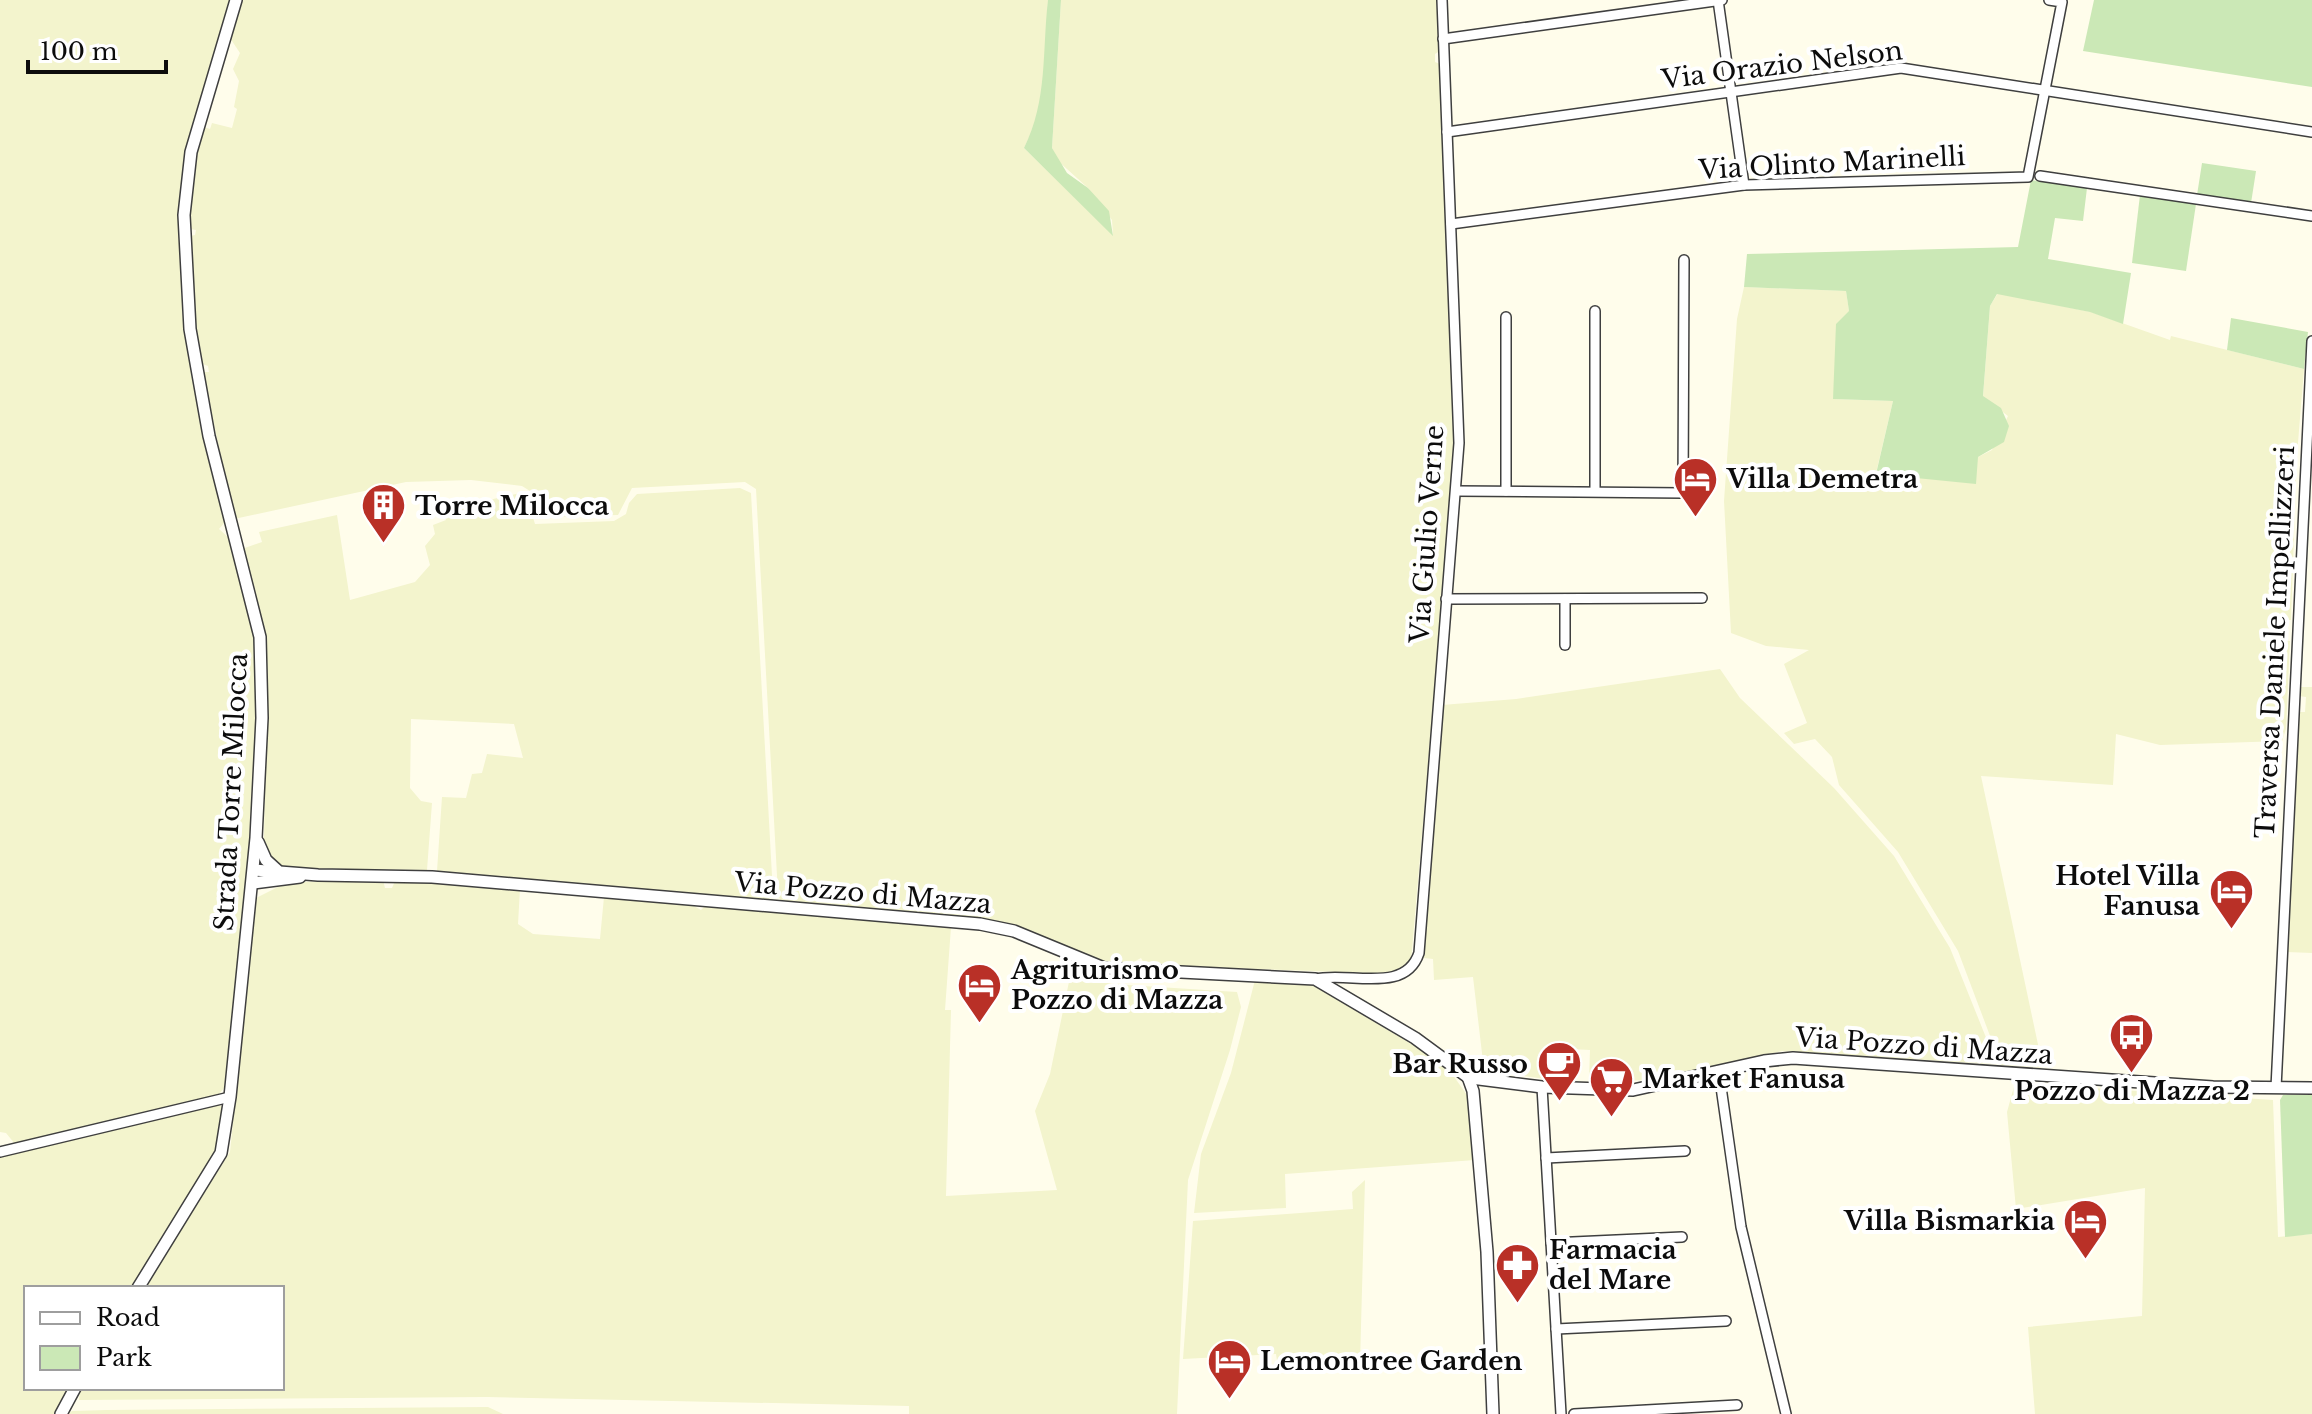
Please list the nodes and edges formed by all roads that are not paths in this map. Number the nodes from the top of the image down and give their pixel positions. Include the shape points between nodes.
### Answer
1 (236, 0) edge
2 (1442, 0) edge
3 (1720, 0) edge
4 (2049, 0) edge
5 (1443, 39) junction
6 (2045, 91) junction
7 (1731, 92) junction
8 (1447, 132) junction
9 (2312, 132) edge
10 (2040, 176) dead end
11 (1744, 185) junction
12 (2312, 216) edge
13 (1451, 224) junction
14 (1684, 260) dead end
15 (1595, 311) dead end
16 (1506, 317) dead end
17 (2312, 341) edge
18 (1456, 491) junction
19 (1506, 491) junction
20 (1595, 491) junction
21 (1702, 598) dead end
22 (1446, 599) junction
23 (1565, 599) junction
24 (1565, 645) dead end
25 (256, 838) junction
26 (254, 870) junction
27 (277, 870) junction
28 (318, 875) junction
29 (253, 883) junction
30 (1315, 979) junction
31 (1719, 1073) junction
32 (1468, 1077) junction
33 (1542, 1087) junction
34 (2276, 1088) junction
35 (2312, 1088) edge
36 (230, 1097) junction
37 (1685, 1151) dead end
38 (0, 1152) edge
39 (1546, 1158) junction
40 (1682, 1237) dead end
41 (1551, 1243) junction
42 (139, 1286) edge
43 (1726, 1321) dead end
44 (1556, 1329) junction
45 (74, 1390) edge
46 (1737, 1405) dead end
47 (61, 1414) edge
48 (1493, 1414) edge
49 (1561, 1414) edge
50 (1574, 1414) edge
51 (1786, 1414) edge

1 - 25 street, Strada Torre Milocca via 191,152 184,215 190,329 209,436 260,637
2 - 5 street, Via Giulio Verne
3 - 5 street
3 - 7 street
4 - 6 street, Via Olinto Marinelli via 2062,2
5 - 8 street, Via Giulio Verne
6 - 7 street, Via Orazio Nelson via 1901,68
6 - 9 street, Via Orazio Nelson
6 - 11 street, Via Olinto Marinelli via 2028,177
7 - 8 street, Via Orazio Nelson
7 - 11 street
8 - 13 street, Via Giulio Verne
10 - 12 street
11 - 13 street, Via Olinto Marinelli
13 - 18 street, Via Giulio Verne
14 - 20 street via 1683,493
15 - 20 street
16 - 19 street
17 - 34 street, Traversa Daniele Impellizzeri
18 - 19 street
18 - 22 street, Via Giulio Verne
19 - 20 street
21 - 23 street
22 - 23 street
22 - 30 street, Via Giulio Verne via 1416,962 1401,976
23 - 24 street
25 - 26 street, Strada Torre Milocca
25 - 27 street
26 - 27 street
26 - 29 street, Strada Torre Milocca
27 - 28 street
28 - 29 street
28 - 30 street, Via Pozzo di Mazza via 432,877 980,924 1014,931 1104,968
29 - 36 street, Strada Torre Milocca
30 - 32 street, Via Pozzo di Mazza via 1415,1038
31 - 33 street, Via Pozzo di Mazza via 1633,1090
31 - 34 street, Via Pozzo di Mazza via 1793,1058
31 - 51 street via 1741,1227
32 - 33 street, Via Pozzo di Mazza
32 - 48 street via 1486,1236
33 - 39 street
34 - 35 street, Via Pozzo di Mazza
36 - 38 street
36 - 42 street, Strada Torre Milocca via 221,1153
37 - 39 street
39 - 41 street
40 - 41 street
41 - 44 street
43 - 44 street
44 - 49 street
45 - 47 street
46 - 50 street

